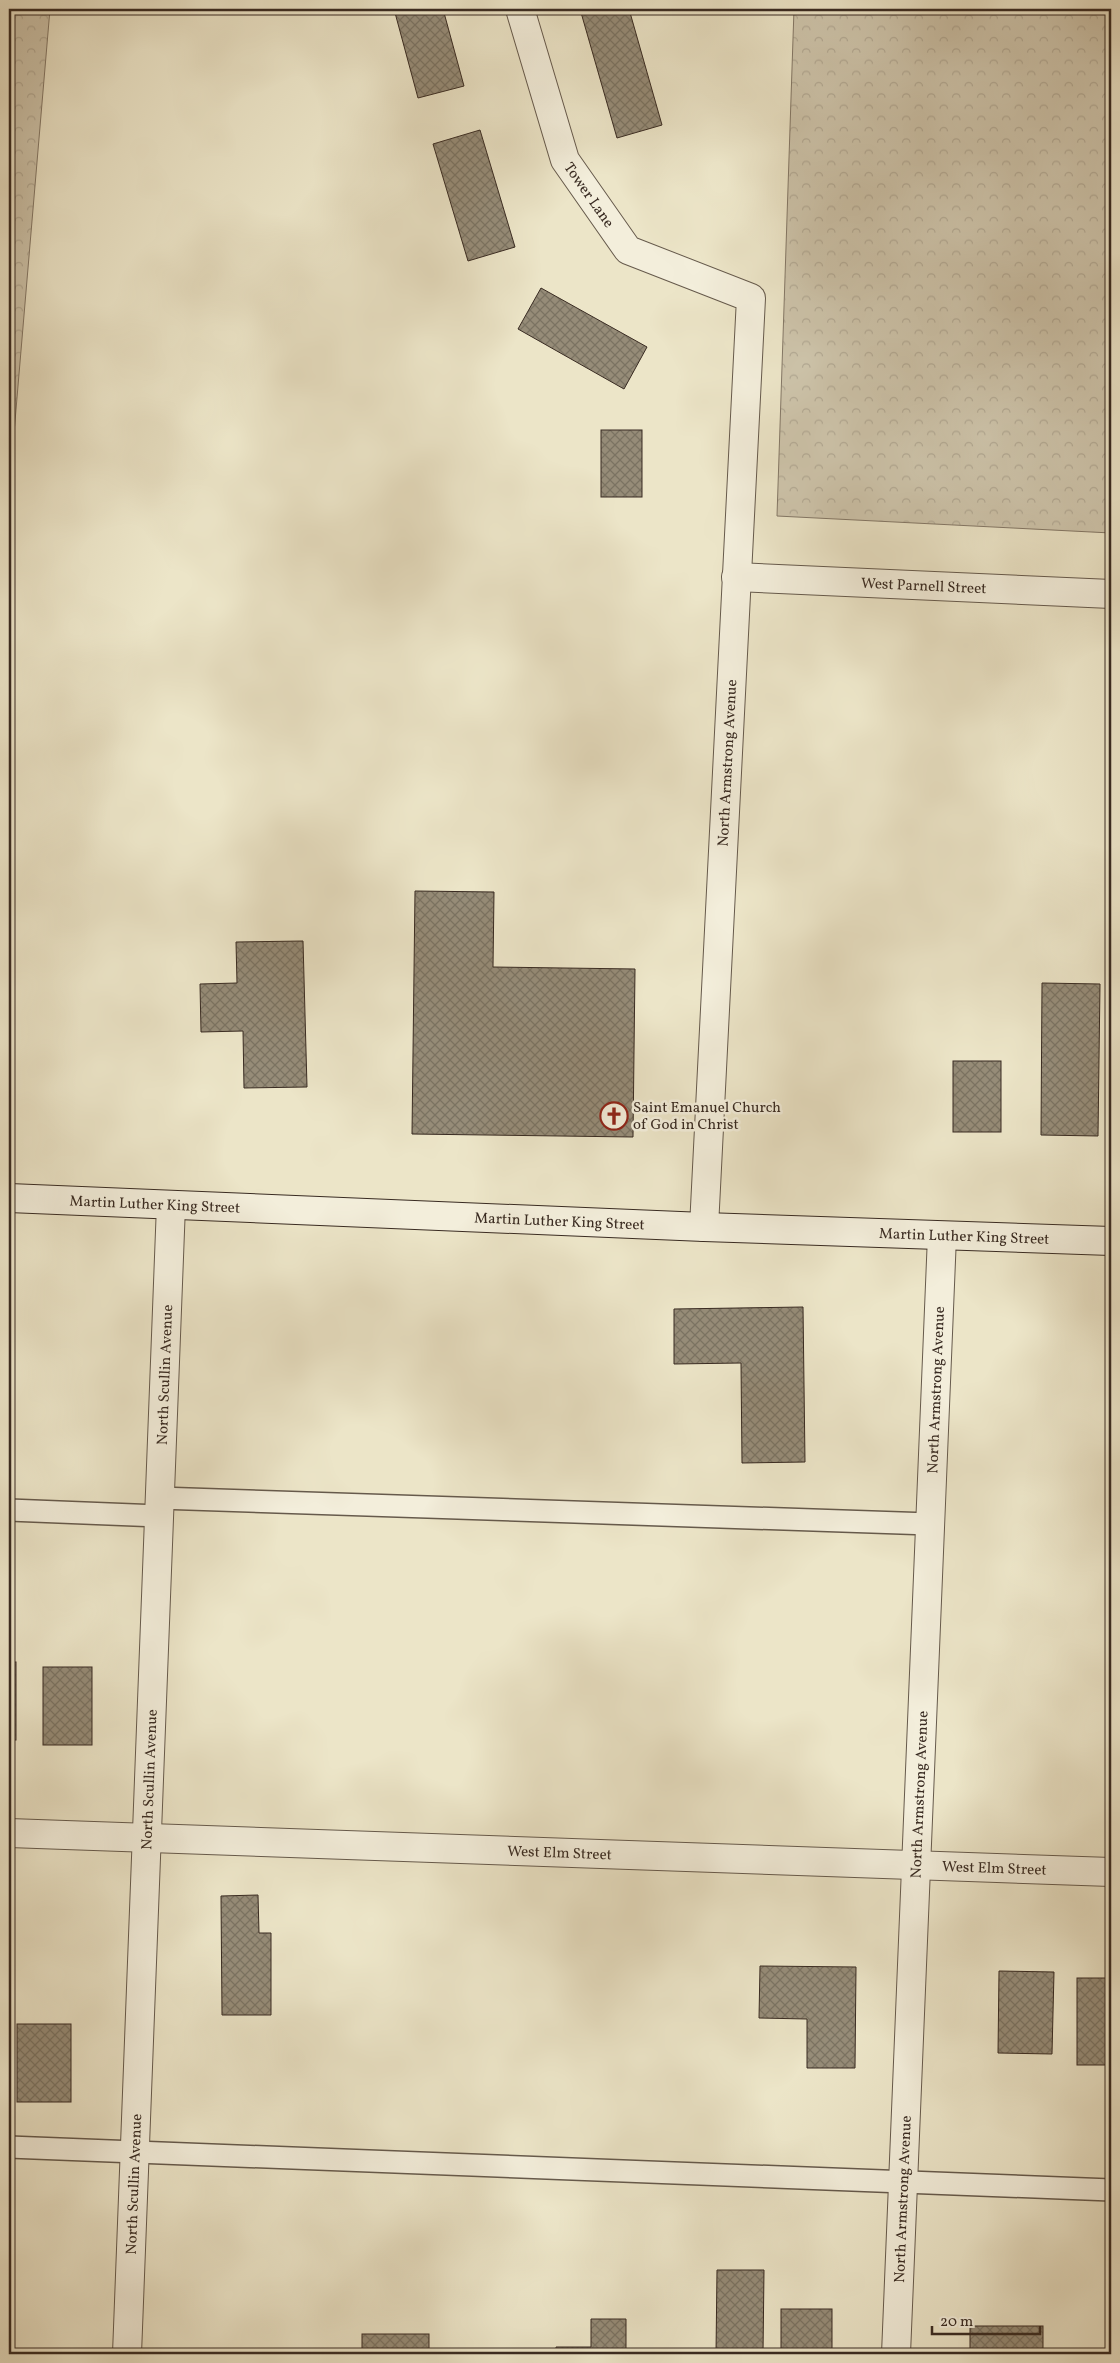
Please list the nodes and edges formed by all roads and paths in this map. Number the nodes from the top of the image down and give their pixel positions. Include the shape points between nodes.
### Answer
1 (520, 9) edge
2 (751, 298) joint
3 (736, 577) junction
4 (1111, 594) edge
5 (9, 1198) edge
6 (171, 1205) junction
7 (704, 1227) junction
8 (942, 1236) junction
9 (1111, 1241) edge
10 (159, 1507) junction
11 (9, 1510) edge
12 (930, 1524) junction
13 (9, 1833) edge
14 (146, 1838) junction
15 (916, 1866) junction
16 (1111, 1872) edge
17 (9, 2147) edge
18 (134, 2150) junction
19 (904, 2181) junction
20 (1111, 2190) edge
21 (127, 2354) edge
22 (896, 2354) edge

1 - 2 street, Tower Lane via 565,160 628,250
2 - 3 street, North Armstrong Avenue
3 - 4 street, West Parnell Street
3 - 7 street, North Armstrong Avenue
5 - 6 street, Martin Luther King Street
6 - 7 street, Martin Luther King Street
6 - 10 street, North Scullin Avenue
7 - 8 street, Martin Luther King Street
8 - 9 street, Martin Luther King Street
8 - 12 street, North Armstrong Avenue
10 - 11 lane
10 - 12 lane
10 - 14 street, North Scullin Avenue
12 - 15 street, North Armstrong Avenue
13 - 14 street, West Elm Street
14 - 15 street, West Elm Street
14 - 18 street, North Scullin Avenue
15 - 16 street, West Elm Street
15 - 19 street, North Armstrong Avenue
17 - 18 lane
18 - 19 lane
18 - 21 street, North Scullin Avenue
19 - 20 lane
19 - 22 street, North Armstrong Avenue

